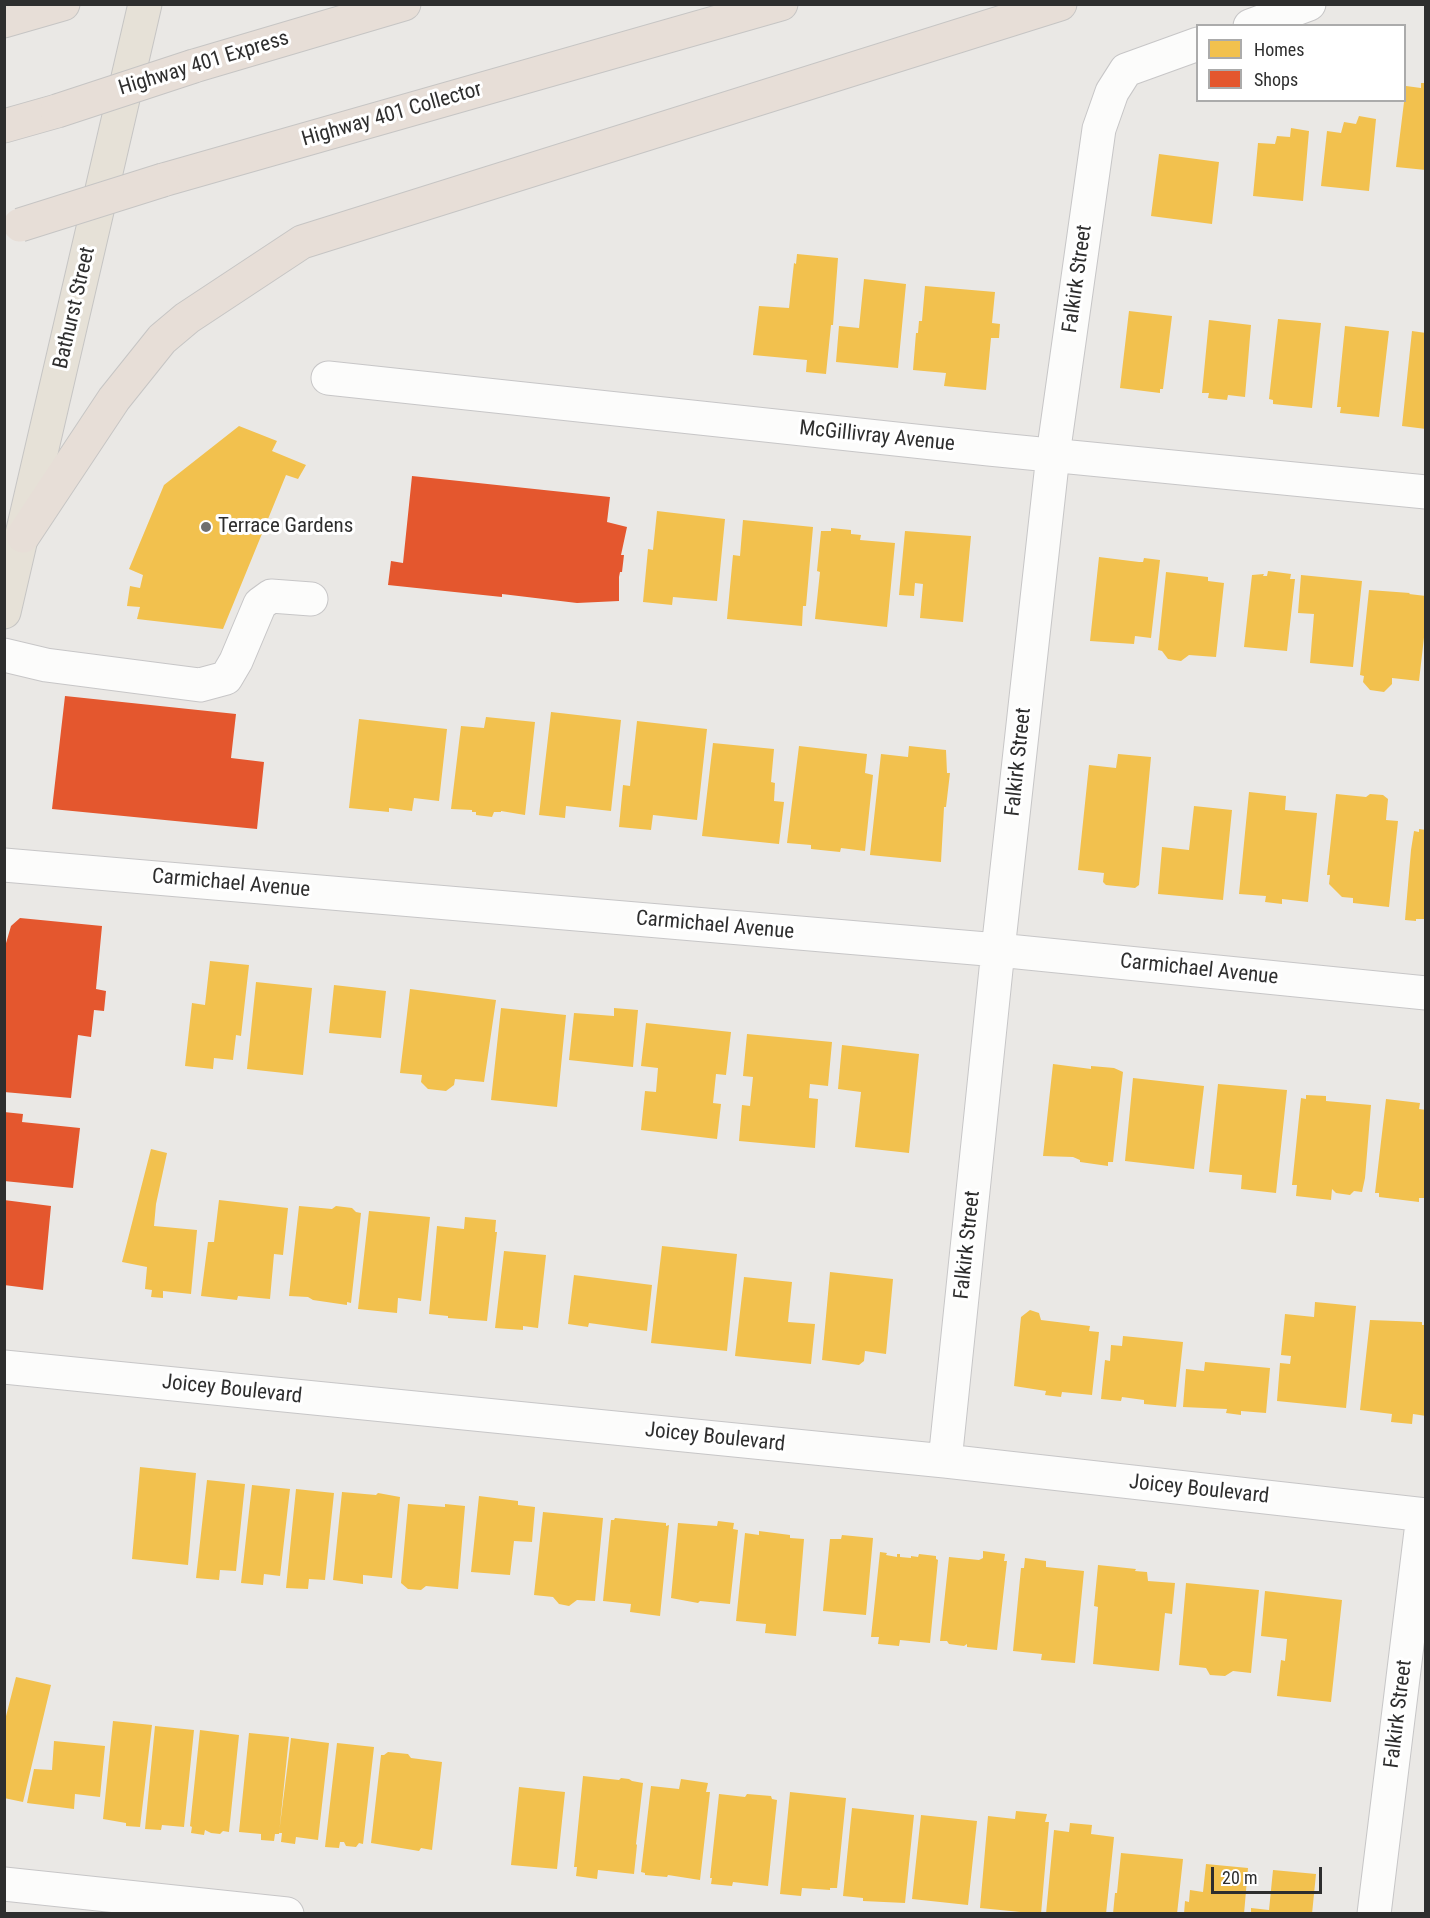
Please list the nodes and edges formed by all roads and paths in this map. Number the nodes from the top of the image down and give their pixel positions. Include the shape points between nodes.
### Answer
1 (145, 4) edge
2 (404, 4) edge
3 (782, 4) edge
4 (1060, 4) edge
5 (1309, 4) edge
6 (50, 8) edge
7 (4, 21) edge
8 (1255, 24) edge
9 (1196, 44) edge
10 (18, 122) edge
11 (12, 227) edge
12 (328, 378) dead end
13 (1053, 455) junction
14 (1425, 492) edge
15 (23, 536) junction
16 (311, 598) dead end
17 (4, 612) edge
18 (4, 655) edge
19 (4, 865) edge
20 (998, 950) junction
21 (1425, 993) edge
22 (4, 1367) edge
23 (945, 1461) junction
24 (1424, 1515) edge
25 (4, 1884) edge
26 (287, 1914) edge
27 (1374, 1914) edge

1 - 15 main road, Bathurst Street
2 - 10 highway, Highway 401 Express, bridge
3 - 11 highway, Highway 401 Collector, bridge
4 - 15 highway via 303,242 187,318 162,339 114,399
5 - 8 street
6 - 7 highway
9 - 13 street, Falkirk Street via 1126,70 1112,92 1099,129
12 - 13 street, McGillivray Avenue
13 - 14 street, McGillivray Avenue
13 - 20 street, Falkirk Street
15 - 17 main road, Bathurst Street
16 - 18 street via 271,596 260,604 226,678 200,685
19 - 20 street, Carmichael Avenue
20 - 21 street, Carmichael Avenue
20 - 23 street, Falkirk Street
22 - 23 street, Joicey Boulevard
23 - 24 street, Joicey Boulevard
24 - 27 street, Falkirk Street
25 - 26 street

